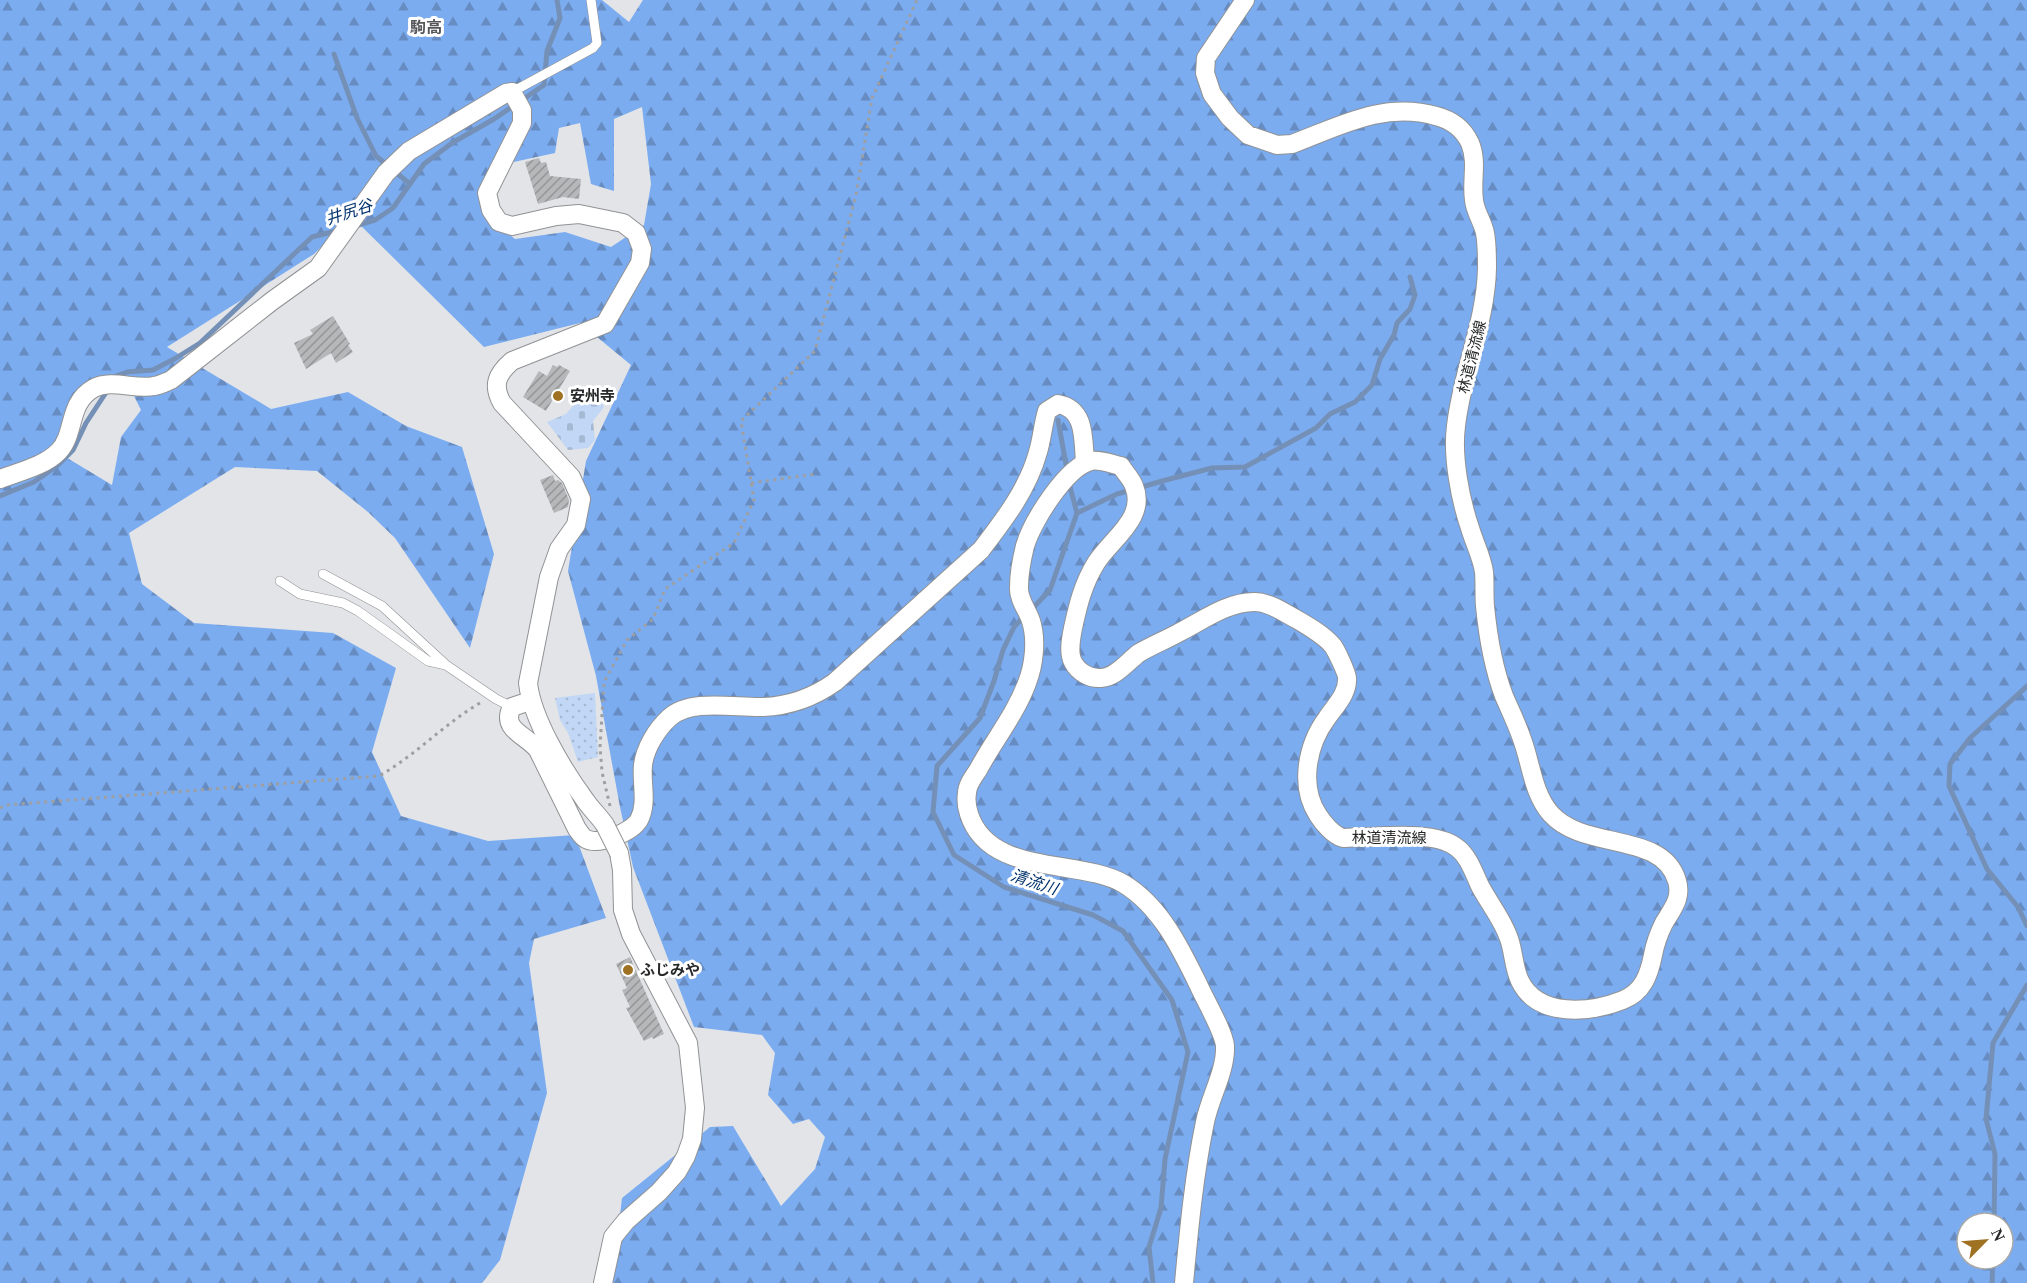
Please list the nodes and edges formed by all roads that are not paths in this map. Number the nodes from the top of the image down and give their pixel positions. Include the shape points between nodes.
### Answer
1 (591, 0) edge
2 (1245, 0) edge
3 (512, 92) junction
4 (1085, 463) junction
5 (0, 479) edge
6 (323, 574) dead end
7 (280, 581) dead end
8 (446, 665) junction
9 (530, 701) junction
10 (504, 703) junction
11 (603, 1283) edge
12 (1184, 1283) edge

1 - 3 lane via 597,43 593,48
2 - 4 street, 林道清流線 via 1206,58 1205,73 1212,94 1248,135 1277,145 1292,144 1378,113 1400,110 1452,121 1470,142 1474,156 1473,198 1485,232 1487,266 1481,322 1470,354 1455,429 1467,522 1484,567 1492,657 1541,799 1553,817 1573,831 1662,856 1676,877 1679,894 1656,942 1645,983 1636,993 1595,1008 1558,1010 1546,1006 1521,985 1506,929 1492,910 1467,858 1455,845 1420,837 1344,838 1327,827 1307,792 1311,742 1342,697 1347,677 1334,647 1312,628 1270,605 1235,605 1141,652 1112,675 1098,679 1084,675 1072,661 1070,640 1085,581 1113,540 1131,522 1136,507 1135,490 1121,466 1094,460
3 - 5 street via 409,151 386,173 318,268 171,380 153,386 95,388 75,408 59,451
3 - 9 street via 522,110 522,123 487,193 499,222 512,226 579,214 623,223 636,233 642,249 640,263 605,324 512,361 497,380 496,392 502,403 571,477 581,499 576,525 559,549 549,577 529,672
4 - 10 street via 1078,416 1069,406 1058,404 1047,411 1026,485 981,550 817,695 765,707 683,708 670,717 657,732 643,764 644,797 638,822 603,841 584,838 577,829 538,750 515,732
4 - 12 street via 1063,480 1026,544 1018,590 1032,623 1034,648 1029,680 1016,709 966,791 969,813 980,834 992,845 1044,866 1104,874 1144,899 1185,957 1218,1027 1225,1044 1224,1061 1203,1132
6 - 8 lane via 382,606
7 - 8 lane via 300,594 343,603 428,661
8 - 10 lane
9 - 10 street
9 - 11 street, bridge via 572,781 603,822 619,853 623,910 635,942 688,1043 695,1108 686,1156 659,1192 613,1237

